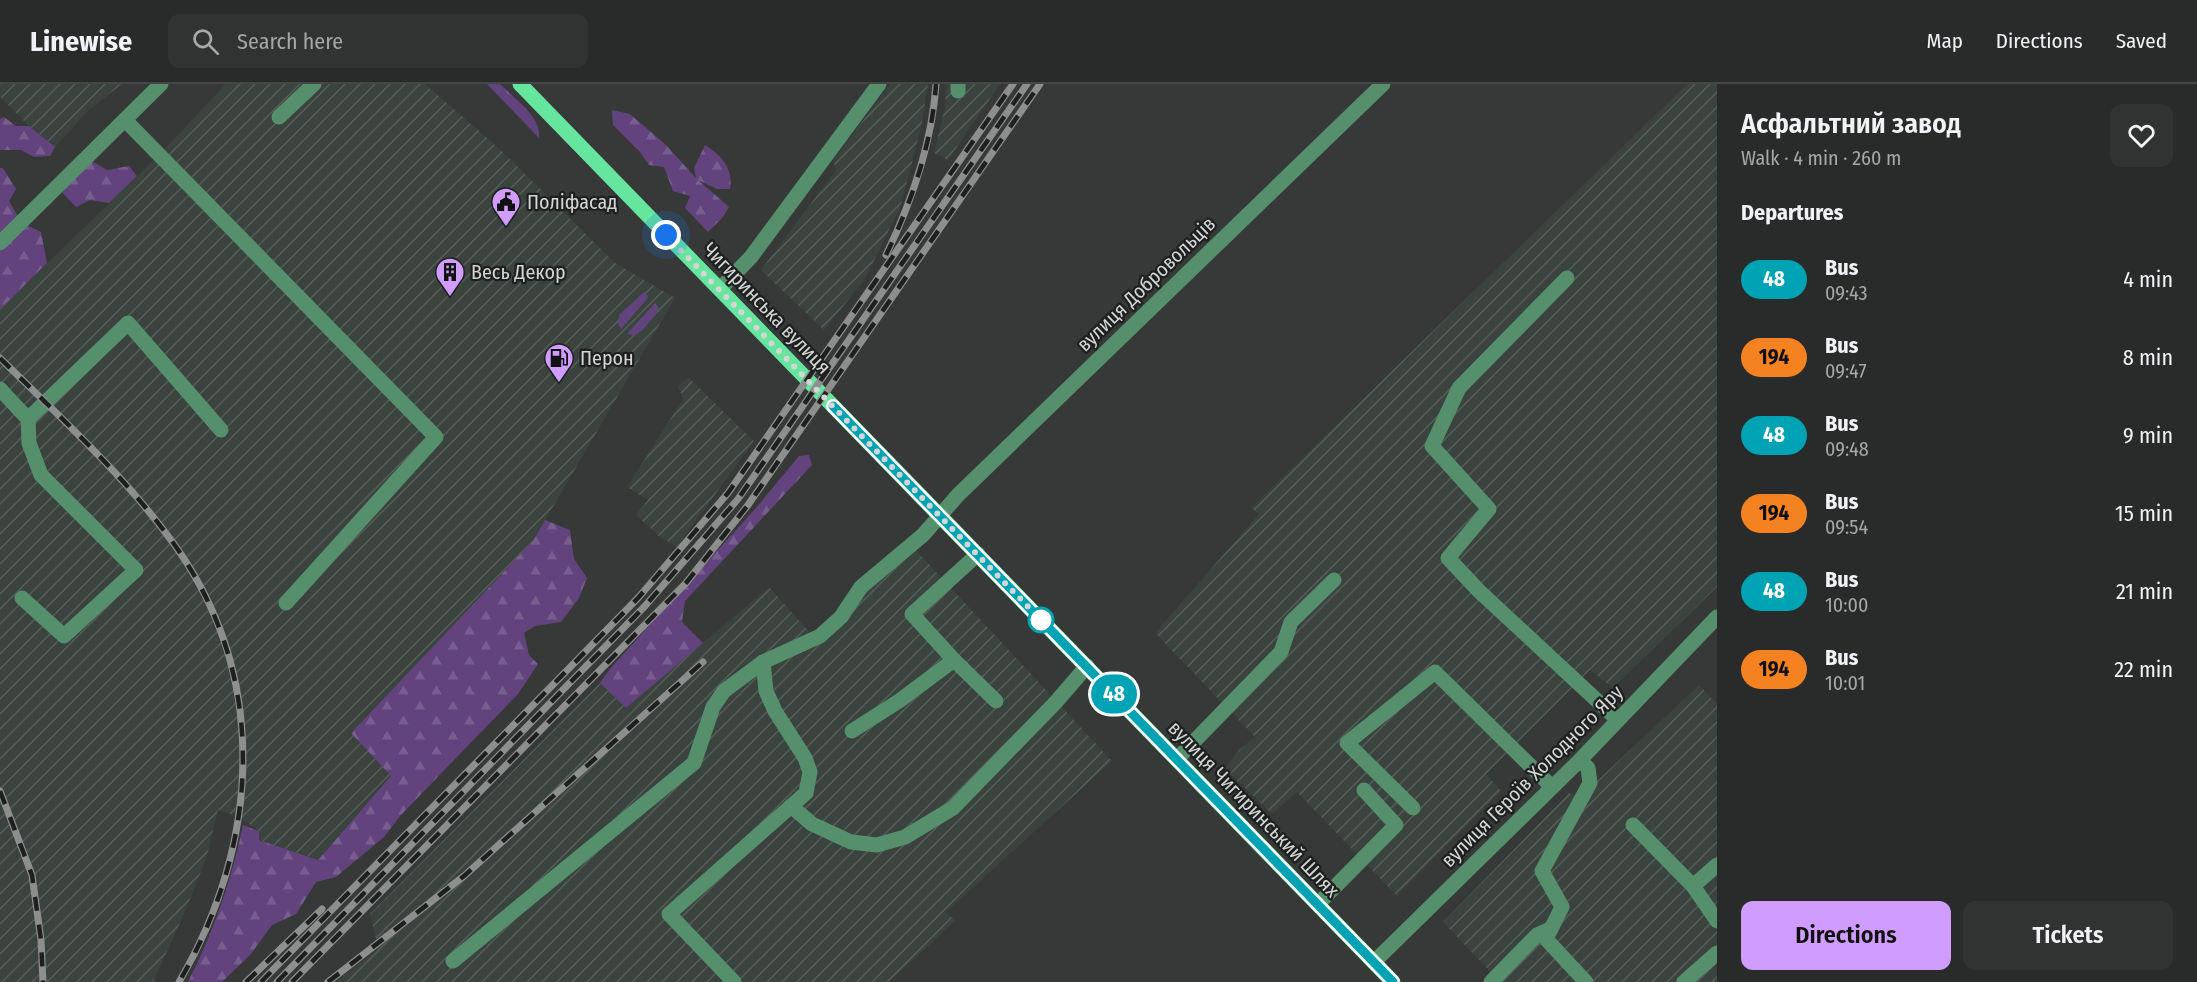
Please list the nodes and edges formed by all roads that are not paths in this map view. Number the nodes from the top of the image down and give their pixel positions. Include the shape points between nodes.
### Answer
1 (160, 84) edge
2 (314, 84) edge
3 (520, 84) edge
4 (879, 84) edge
5 (1383, 84) edge
6 (279, 117) dead end
7 (125, 120) junction
8 (0, 243) edge
9 (1567, 278) dead end
10 (720, 290) junction
11 (0, 389) edge
12 (833, 406) joint
13 (28, 418) junction
14 (221, 430) dead end
15 (939, 514) junction
16 (978, 554) junction
17 (1334, 580) dead end
18 (21, 598) dead end
19 (286, 603) dead end
20 (1717, 617) edge
21 (954, 660) junction
22 (763, 662) junction
23 (1087, 666) junction
24 (996, 701) dead end
25 (1618, 720) junction
26 (852, 731) dead end
27 (1177, 759) junction
28 (1580, 760) junction
29 (1552, 787) junction
30 (1364, 790) dead end
31 (791, 806) junction
32 (1413, 808) dead end
33 (1632, 825) dead end
34 (1717, 865) edge
35 (1693, 886) junction
36 (1318, 904) junction
37 (1717, 921) edge
38 (1551, 929) junction
39 (1717, 953) edge
40 (453, 961) dead end
41 (1381, 975) edge
42 (734, 982) edge
43 (1491, 982) edge
44 (1586, 982) edge
45 (1684, 982) edge

1 - 7 street
2 - 6 street
3 - 10 main road, Чигиринська вулиця
4 - 10 street via 752,257
5 - 15 street, вулиця Добровольців
7 - 8 street
7 - 19 street via 436,437
9 - 25 street via 1459,388 1432,446 1489,509 1448,558
10 - 12 main road, Чигиринська вулиця
11 - 13 street
12 - 15 main road, вулиця Чигиринський Шлях
13 - 14 street via 128,323
13 - 18 street via 29,443 41,475 136,570 64,636
15 - 16 main road, вулиця Чигиринський Шлях
15 - 22 street, вулиця Добровольців via 923,535 861,587 841,617 820,636
16 - 21 street via 912,614
16 - 23 main road, вулиця Чигиринський Шлях
17 - 27 street via 1291,622 1281,652
20 - 25 street, вулиця Героїв Холодного Яру
21 - 24 street
21 - 26 street
22 - 31 street via 766,691 810,772 806,793
22 - 40 street, вулиця Добровольців via 724,691 713,707 694,762
23 - 27 main road, вулиця Чигиринський Шлях
23 - 31 street via 953,808 905,837 877,845 850,842 812,824
25 - 28 street, вулиця Героїв Холодного Яру
27 - 36 main road, вулиця Чигиринський Шлях
28 - 29 street, вулиця Героїв Холодного Яру
28 - 38 street via 1588,768 1590,783 1542,871 1562,908
29 - 32 street via 1435,672 1347,743
29 - 41 street, вулиця Героїв Холодного Яру
30 - 36 street via 1396,825
31 - 42 street via 669,914
33 - 35 street
34 - 35 street
35 - 37 street
36 - 41 main road, вулиця Чигиринський Шлях
38 - 43 street via 1537,935
38 - 44 street via 1546,939
39 - 45 street

